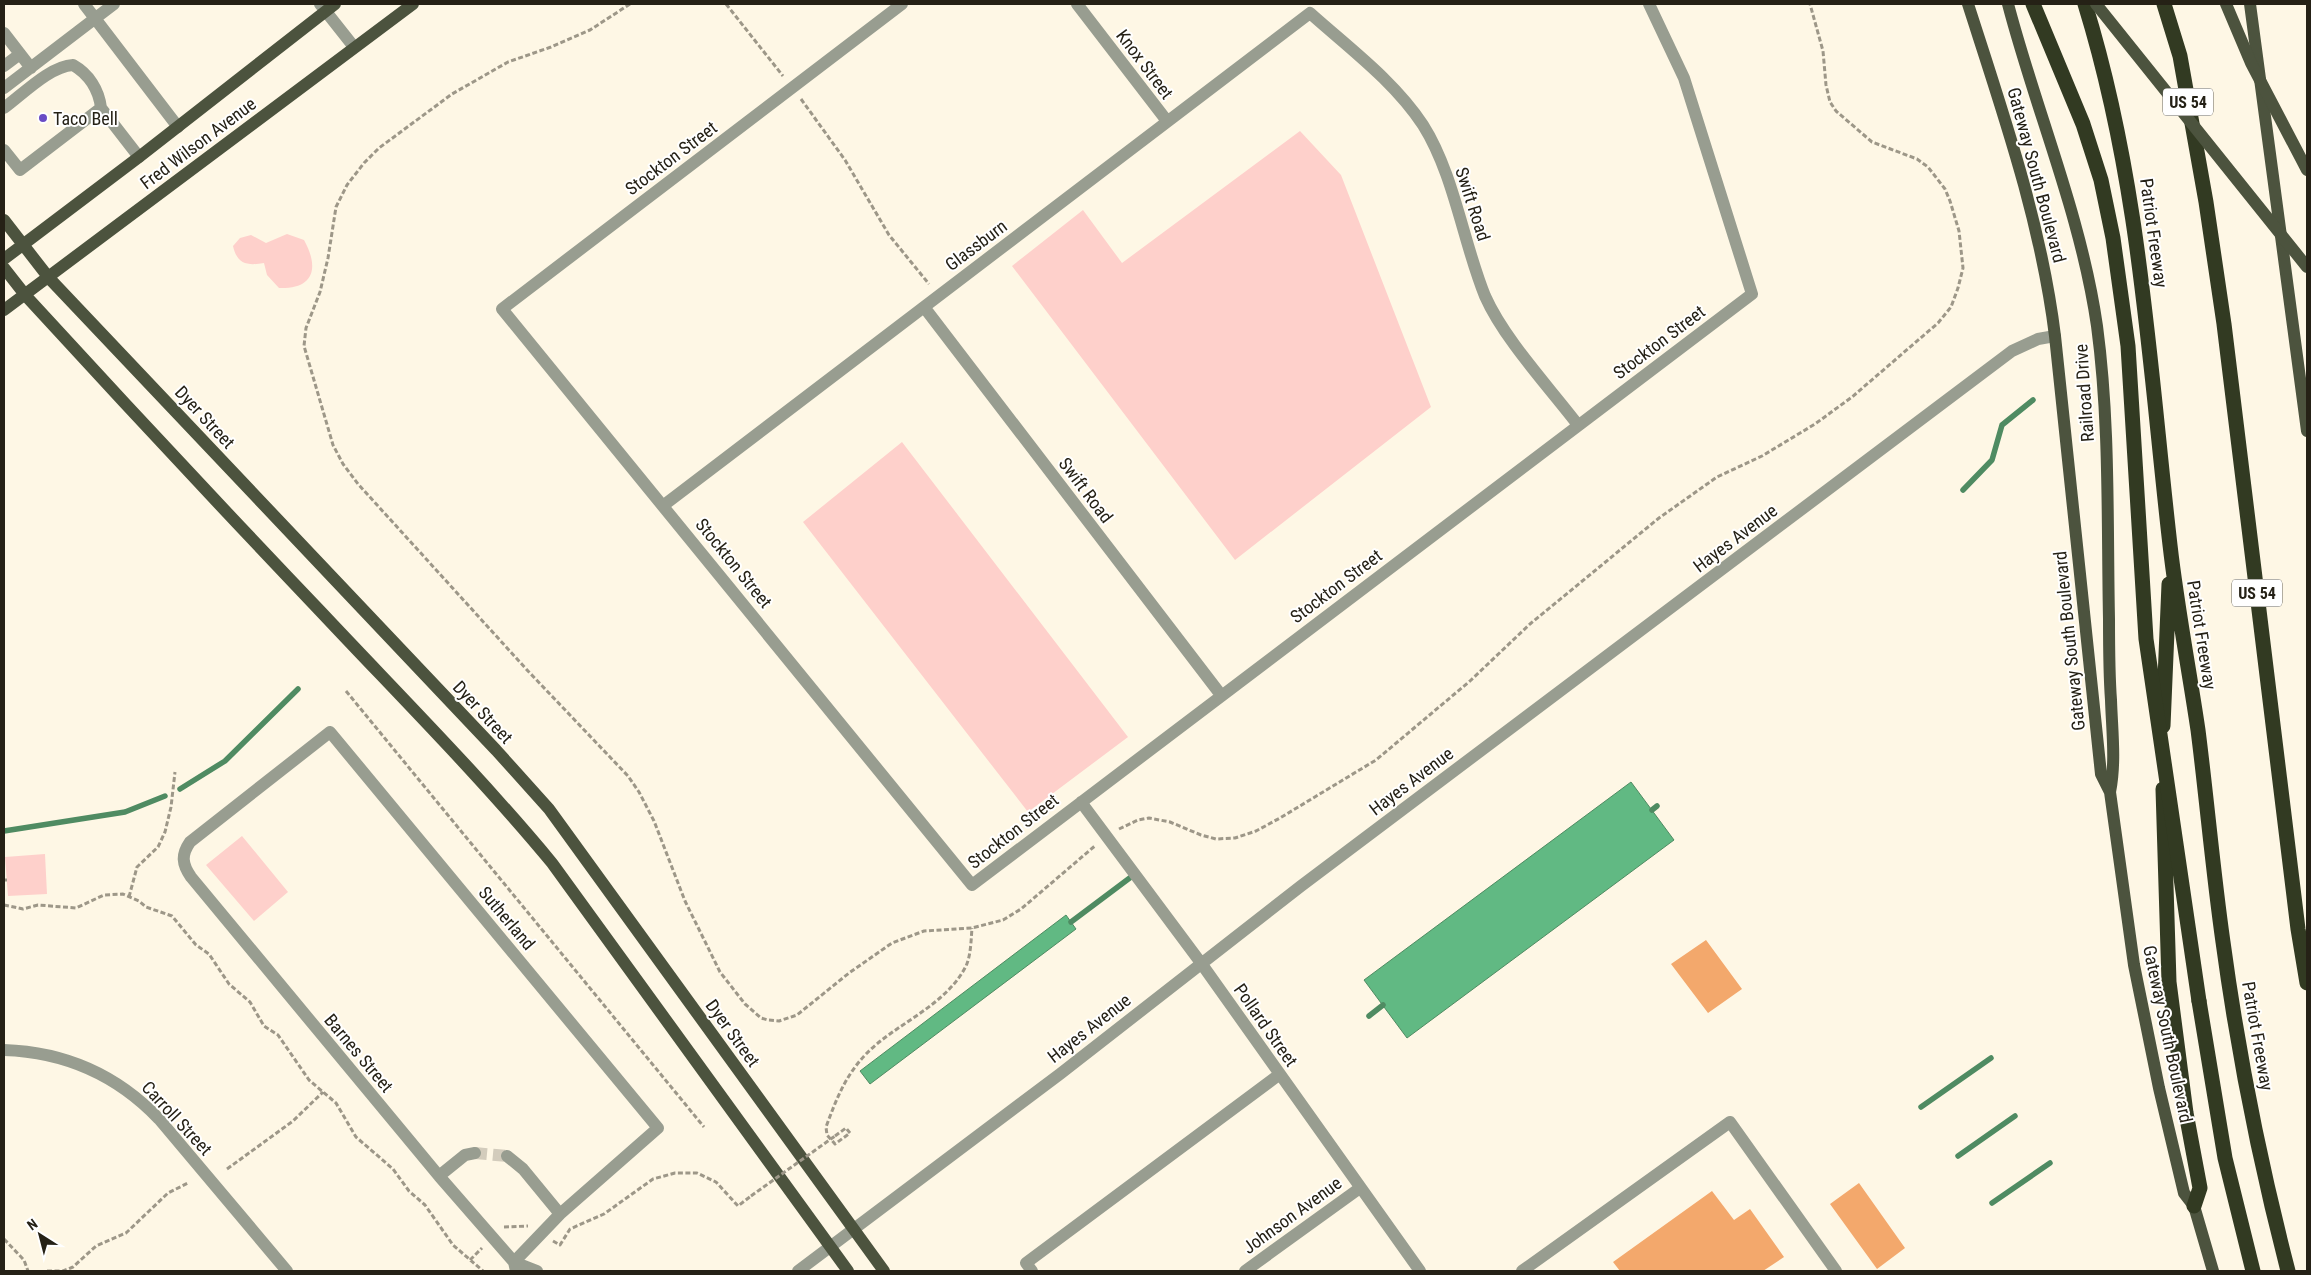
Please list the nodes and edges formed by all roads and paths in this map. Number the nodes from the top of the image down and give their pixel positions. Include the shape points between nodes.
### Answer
1 (84, 4) edge
2 (114, 4) edge
3 (413, 4) edge
4 (630, 4) edge
5 (726, 4) edge
6 (902, 4) edge
7 (1077, 4) edge
8 (1649, 4) edge
9 (1968, 4) edge
10 (2008, 4) edge
11 (2033, 4) edge
12 (2085, 4) edge
13 (2096, 4) edge
14 (2164, 4) edge
15 (2226, 4) edge
16 (2250, 4) edge
17 (327, 6) edge
18 (1310, 13) joint
19 (95, 18) junction
20 (4, 33) edge
21 (354, 47) junction
22 (10, 60) edge
23 (30, 68) junction
24 (793, 87) junction
25 (4, 88) edge
26 (4, 108) edge
27 (101, 108) junction
28 (1167, 121) junction
29 (178, 127) junction
30 (4, 150) edge
31 (139, 157) junction
32 (2307, 170) edge
33 (4, 220) edge
34 (22, 245) junction
35 (328, 258) dead end
36 (4, 259) edge
37 (2307, 267) edge
38 (4, 268) edge
39 (49, 278) junction
40 (26, 296) junction
41 (939, 296) junction
42 (924, 307) junction
43 (4, 310) edge
44 (2055, 336) junction
45 (1578, 425) junction
46 (2307, 431) edge
47 (664, 505) junction
48 (2170, 548) junction
49 (346, 691) dead end
50 (1220, 695) junction
51 (175, 772) dead end
52 (2110, 792) junction
53 (1081, 802) junction
54 (183, 862) joint
55 (129, 897) junction
56 (4, 905) edge
57 (972, 928) dead end
58 (1201, 963) junction
59 (2307, 983) edge
60 (4, 1050) edge
61 (1280, 1074) junction
62 (322, 1092) junction
63 (704, 1127) dead end
64 (476, 1153) tunnel mouth
65 (507, 1156) tunnel mouth
66 (227, 1169) dead end
67 (439, 1176) junction
68 (188, 1182) dead end
69 (1360, 1188) junction
70 (2194, 1206) junction
71 (560, 1214) junction
72 (854, 1229) junction
73 (542, 1234) junction
74 (493, 1236) junction
75 (4, 1239) edge
76 (831, 1248) junction
77 (470, 1260) junction
78 (515, 1267) edge
79 (28, 1271) edge
80 (47, 1271) edge
81 (286, 1271) edge
82 (482, 1271) edge
83 (537, 1271) edge
84 (798, 1271) edge
85 (848, 1271) edge
86 (884, 1271) edge
87 (1032, 1271) edge
88 (1245, 1271) edge
89 (1420, 1271) edge
90 (1522, 1271) edge
91 (1836, 1271) edge
92 (2213, 1271) edge
93 (2252, 1271) edge
94 (2288, 1271) edge

1 - 19 street
2 - 19 street
3 - 21 main road, Fred Wilson Avenue
4 - 35 path via 575,37 480,76 379,148 347,185 336,206
5 - 24 path
6 - 24 street, Stockton Street
7 - 28 street, Knox Street
8 - 45 street, Stockton Street via 1684,78 1752,294
9 - 44 main road, Gateway South Boulevard via 2031,208
10 - 52 main road, Railroad Drive via 2022,58 2061,176 2097,326 2105,423 2114,771
11 - 93 highway, bridge via 2083,124 2101,180 2114,238 2128,346 2146,639 2225,1158
12 - 48 highway, Patriot Freeway via 2119,137 2136,228
13 - 37 main road, bridge
14 - 59 highway, US 54 via 2180,56 2224,324
15 - 32 main road, bridge via 2251,63
16 - 46 main road
17 - 21 street
17 - 29 main road, Fred Wilson Avenue
18 - 28 street, Glassburn
18 - 45 street, Swift Road via 1383,79 1422,124 1440,160 1480,282 1495,315
19 - 23 street
19 - 29 street
20 - 22 street
21 - 39 main road, Fred Wilson Avenue
22 - 23 street
23 - 25 street
24 - 41 path via 845,160 889,235
24 - 47 street, Stockton Street via 502,309
26 - 27 street via 60,67 73,65 93,84
27 - 30 street via 20,170
27 - 31 street
28 - 41 street, Glassburn
29 - 31 main road, Fred Wilson Avenue
31 - 34 main road, Fred Wilson Avenue
33 - 34 main road, Dyer Street
34 - 36 main road, Fred Wilson Avenue
34 - 39 main road, Dyer Street
38 - 40 main road
39 - 40 main road, Fred Wilson Avenue
39 - 72 main road, Dyer Street via 549,809
40 - 43 main road, Fred Wilson Avenue
40 - 76 main road via 526,832 552,863
41 - 42 street, Glassburn
42 - 47 street, Glassburn
42 - 50 street, Swift Road
44 - 52 main road, Gateway South Boulevard via 2101,774
44 - 58 street, Hayes Avenue via 2038,339 2012,351
45 - 50 street, Stockton Street
47 - 53 street, Stockton Street via 972,885
48 - 70 highway via 2162,760 2169,963 2186,1113 2200,1188
48 - 94 highway, Patriot Freeway via 2235,1022
49 - 63 path
50 - 53 street, Stockton Street
51 - 55 path via 166,832 158,847 137,867
52 - 70 main road, Gateway South Boulevard via 2134,965 2184,1193
53 - 58 street, Pollard Street
54 - 67 street, Barnes Street via 191,877
54 - 71 street, Sutherland via 190,842 330,732 658,1128
55 - 56 path via 104,895 76,908 38,905 23,909
55 - 62 path via 172,916 196,945 209,954 229,984 250,1002 264,1026 278,1035 309,1080
57 - 73 path, bridge via 966,965 954,984 868,1052 847,1076 826,1127 827,1135 836,1144 850,1133 846,1128 738,1206 716,1182 698,1173 675,1173 652,1179 604,1214 570,1229 560,1245
58 - 61 street, Pollard Street
58 - 72 street, Hayes Avenue
60 - 81 street, Carroll Street via 48,1054 77,1063 128,1090 159,1119
61 - 69 street, Pollard Street
61 - 87 street via 1026,1263
62 - 66 path via 293,1120
62 - 77 path via 336,1103 356,1137 393,1169 409,1191 425,1205 453,1245
64 - 67 street via 465,1155
65 - 71 street via 523,1169
67 - 74 street, Barnes Street
68 - 80 path via 168,1193 126,1233 96,1246 73,1267
69 - 88 street, Johnson Avenue
69 - 89 street, Pollard Street
70 - 92 main road, Gateway South Boulevard
71 - 73 street, Sutherland
72 - 76 street, Hayes Avenue
72 - 86 main road, Dyer Street
73 - 74 path via 528,1226 502,1228
73 - 78 street, Sutherland
74 - 77 path
74 - 78 street, Barnes Street
75 - 79 path via 24,1260
76 - 84 street, Hayes Avenue
76 - 85 main road
77 - 82 path
78 - 83 street, Barnes Street
90 - 91 street via 1730,1122

